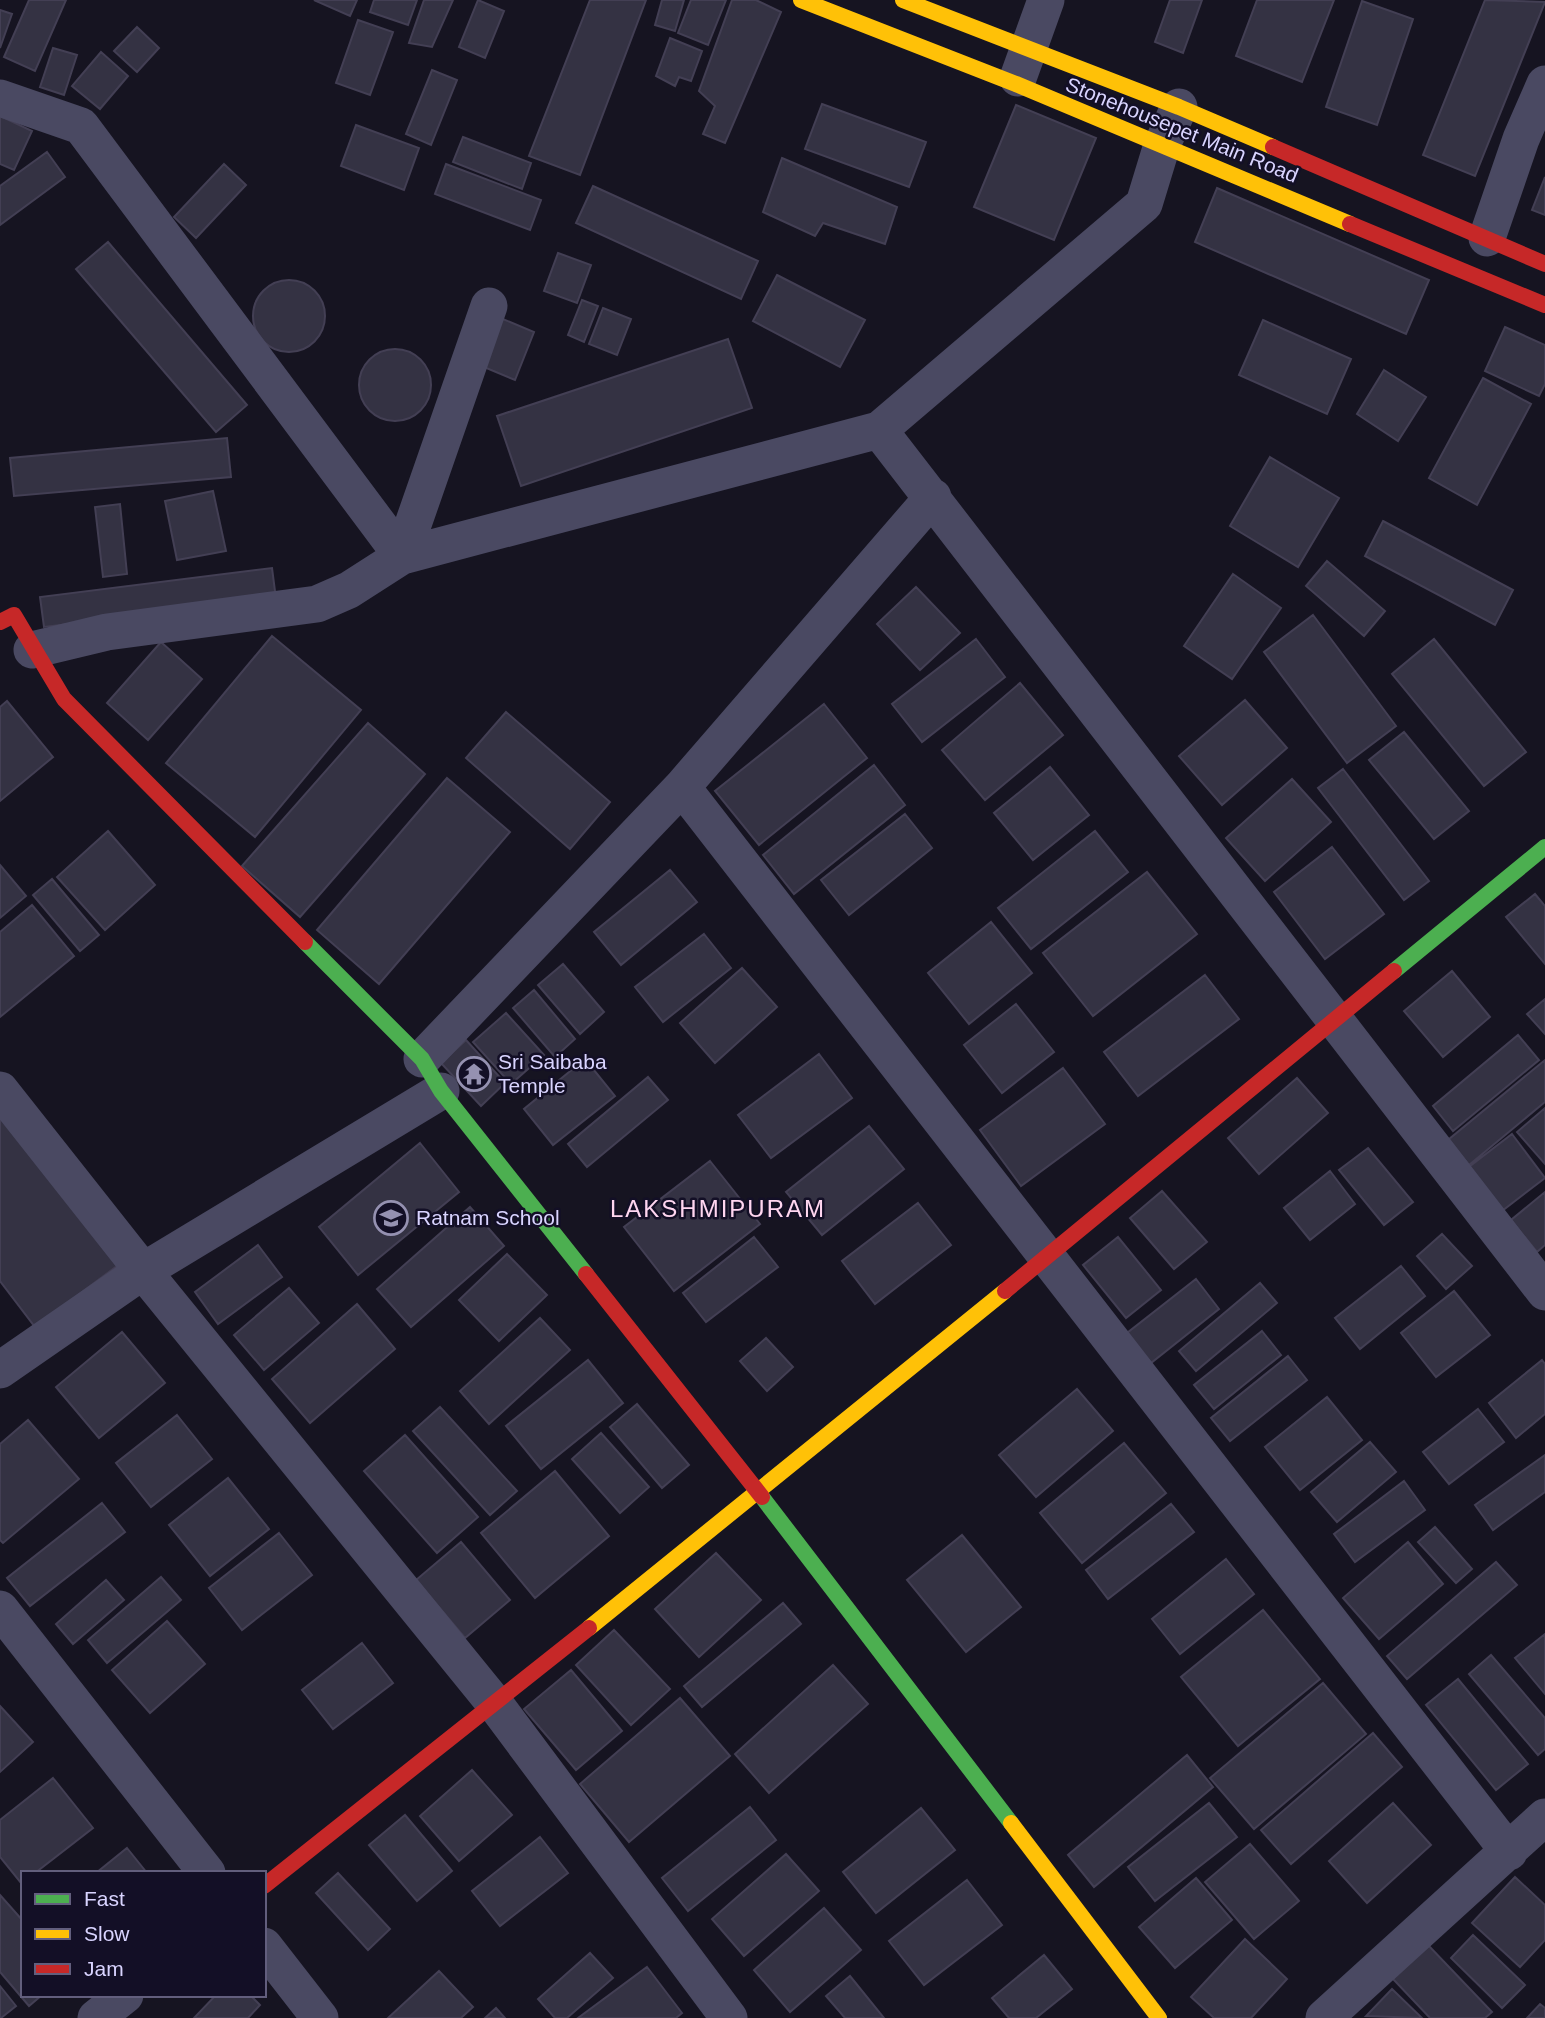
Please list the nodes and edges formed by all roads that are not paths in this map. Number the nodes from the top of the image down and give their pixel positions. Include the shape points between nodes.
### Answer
1 (801, 0) edge
2 (904, 0) edge
3 (1046, 0) edge
4 (1031, 48) junction
5 (1016, 84) junction
6 (1545, 84) edge
7 (0, 98) edge
8 (1179, 107) junction
9 (1162, 145) junction
10 (1387, 217) junction
11 (1487, 238) junction
12 (1545, 264) edge
13 (1545, 305) edge
14 (489, 306) dead end
15 (879, 430) junction
16 (933, 497) junction
17 (402, 556) junction
18 (0, 622) edge
19 (32, 650) junction
20 (682, 787) junction
21 (1545, 847) edge
22 (1333, 1021) junction
23 (422, 1059) junction
24 (0, 1090) edge
25 (442, 1091) junction
26 (1045, 1257) junction
27 (143, 1271) junction
28 (1545, 1292) edge
29 (0, 1370) edge
30 (759, 1493) junction
31 (0, 1609) edge
32 (495, 1704) junction
33 (1545, 1817) edge
34 (1509, 1852) junction
35 (205, 1871) edge
36 (266, 1884) edge
37 (266, 1949) edge
38 (122, 1997) edge
39 (96, 2018) edge
40 (320, 2018) edge
41 (729, 2018) edge
42 (1159, 2018) edge
43 (1324, 2018) edge

1 - 5 street, Stonehousepet Main Road
2 - 4 street
3 - 4 street
4 - 5 street
4 - 8 street
5 - 9 street, Stonehousepet Main Road
6 - 11 street
7 - 17 street via 81,126
8 - 9 street
8 - 10 street
9 - 10 street, Stonehousepet Main Road
9 - 15 street via 1143,204
10 - 11 street
10 - 13 street, Stonehousepet Main Road
11 - 12 street
14 - 17 street
15 - 16 street
15 - 17 street
16 - 20 street
16 - 22 street
17 - 19 street via 349,590 317,604 107,632
18 - 19 street via 14,615
19 - 23 street via 64,699
20 - 23 street
20 - 26 street
21 - 22 street
22 - 26 street
22 - 28 street
23 - 25 street
24 - 27 street
25 - 27 street
25 - 30 street
26 - 30 street
26 - 34 street
27 - 29 street
27 - 32 street
30 - 32 street
30 - 42 street
31 - 35 street
32 - 36 street
32 - 41 street
33 - 34 street
34 - 43 street
37 - 40 street
38 - 39 street

